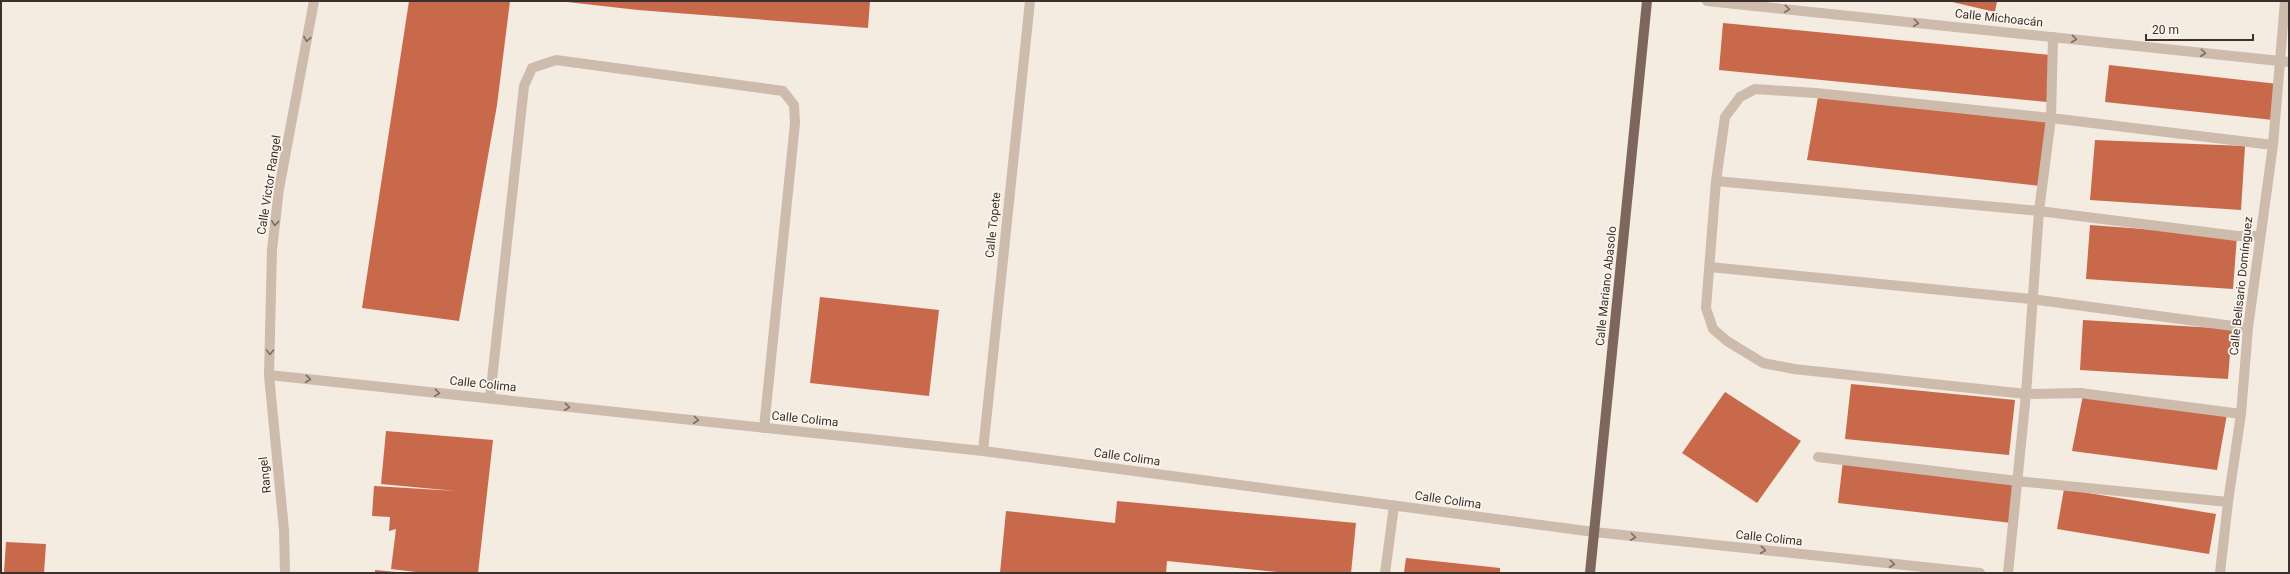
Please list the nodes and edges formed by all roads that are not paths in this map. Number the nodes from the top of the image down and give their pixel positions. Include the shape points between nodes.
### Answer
1 (314, 1) edge
2 (1030, 1) edge
3 (1647, 1) edge
4 (1707, 1) edge
5 (2285, 1) edge
6 (2053, 37) junction
7 (2285, 61) edge
8 (2050, 118) junction
9 (2273, 145) junction
10 (1716, 181) junction
11 (2039, 211) junction
12 (2259, 236) junction
13 (1710, 267) junction
14 (2031, 299) junction
15 (2248, 328) junction
16 (269, 375) junction
17 (2026, 394) junction
18 (490, 398) junction
19 (2242, 414) junction
20 (764, 428) junction
21 (983, 451) junction
22 (1818, 457) dead end
23 (2017, 481) junction
24 (2228, 502) junction
25 (1394, 506) junction
26 (1594, 532) junction
27 (285, 573) edge
28 (1385, 573) edge
29 (1590, 573) edge
30 (1980, 573) edge
31 (2008, 573) edge
32 (2220, 573) edge

1 -> 16 street, Calle Victor Rangel via 279,189 272,250
2 - 21 street, Calle Topete
3 - 26 main road, Calle Mariano Abasolo
4 -> 6 street, Calle Michoacán
5 - 7 street, Calle Belisario Domínguez
6 -> 7 street, Calle Michoacán
6 - 8 street
7 - 9 street, Calle Belisario Domínguez
8 - 9 street
8 - 10 street via 1755,89 1740,97 1725,117
8 - 11 street
9 - 12 street, Calle Belisario Domínguez
10 - 11 street
10 - 13 street
11 - 12 street via 2237,236
11 - 14 street
12 - 15 street, Calle Belisario Domínguez
13 - 14 street
13 - 17 street via 1706,308 1713,328 1727,341 1763,363 1794,369
14 - 15 street
14 - 17 street
15 - 19 street, Calle Belisario Domínguez
16 -> 18 street, Calle Colima
16 - 27 street, Rangel via 284,530
17 - 19 street via 2080,393
17 - 23 street
18 -> 20 street, Calle Colima
18 - 20 street via 524,86 532,68 556,60 783,91 794,105 795,123
19 - 24 street, Calle Belisario Domínguez
20 - 21 street, Calle Colima
21 - 25 street, Calle Colima
22 - 23 street
23 - 24 street
23 - 31 street
24 - 32 street, Calle Belisario Domínguez
25 - 26 street, Calle Colima
25 - 28 street
26 - 29 main road, Calle Mariano Abasolo
26 -> 30 street, Calle Colima

